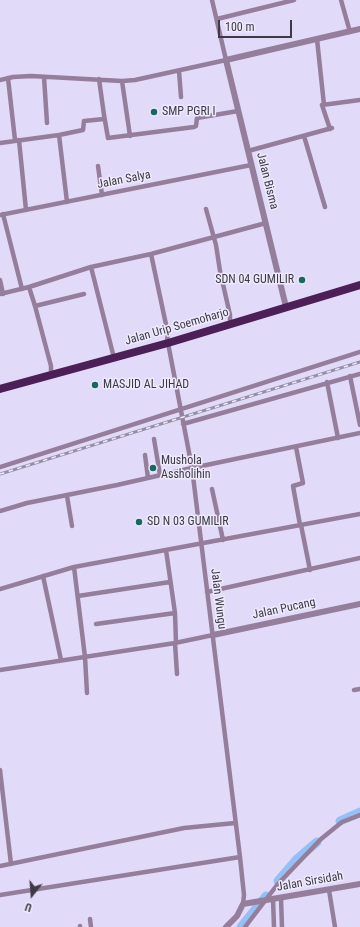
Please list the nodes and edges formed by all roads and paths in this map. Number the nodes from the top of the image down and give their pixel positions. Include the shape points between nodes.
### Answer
1 (212, 0) edge
2 (294, 0) edge
3 (341, 0) edge
4 (217, 19) junction
5 (360, 30) edge
6 (350, 32) junction
7 (317, 39) junction
8 (226, 60) junction
9 (179, 71) junction
10 (44, 77) junction
11 (8, 78) junction
12 (99, 79) junction
13 (0, 80) edge
14 (122, 81) junction
15 (181, 97) dead end
16 (360, 100) edge
17 (324, 105) junction
18 (238, 111) junction
19 (104, 119) junction
20 (47, 123) dead end
21 (58, 135) junction
22 (130, 136) junction
23 (304, 136) junction
24 (17, 140) junction
25 (0, 143) edge
26 (248, 151) junction
27 (251, 165) junction
28 (98, 166) dead end
29 (102, 195) junction
30 (67, 202) junction
31 (325, 207) dead end
32 (206, 209) dead end
33 (26, 210) junction
34 (1, 215) edge
35 (266, 223) junction
36 (213, 236) junction
37 (151, 254) junction
38 (91, 267) junction
39 (0, 280) edge
40 (360, 281) edge
41 (360, 285) edge
42 (29, 287) junction
43 (22, 289) junction
44 (2, 294) edge
45 (84, 294) dead end
46 (286, 305) junction
47 (35, 306) junction
48 (230, 320) junction
49 (167, 341) junction
50 (360, 352) edge
51 (113, 354) junction
52 (50, 371) junction
53 (360, 374) edge
54 (350, 376) junction
55 (327, 382) junction
56 (0, 384) edge
57 (0, 389) edge
58 (180, 410) junction
59 (183, 424) junction
60 (360, 425) edge
61 (360, 433) edge
62 (338, 438) junction
63 (154, 439) dead end
64 (296, 447) junction
65 (144, 455) dead end
66 (0, 467) edge
67 (192, 468) junction
68 (160, 475) junction
69 (148, 478) junction
70 (212, 489) dead end
71 (67, 496) junction
72 (0, 511) edge
73 (360, 514) edge
74 (301, 525) junction
75 (72, 526) dead end
76 (223, 540) junction
77 (201, 544) junction
78 (166, 550) junction
79 (360, 558) edge
80 (74, 567) junction
81 (310, 570) junction
82 (44, 576) junction
83 (170, 582) junction
84 (0, 589) edge
85 (207, 592) junction
86 (78, 596) junction
87 (360, 604) edge
88 (174, 613) junction
89 (96, 624) dead end
90 (213, 635) junction
91 (176, 643) junction
92 (85, 657) junction
93 (61, 660) junction
94 (0, 666) edge
95 (0, 670) edge
96 (177, 674) dead end
97 (360, 689) edge
98 (354, 690) dead end
99 (87, 693) dead end
100 (0, 770) edge
101 (360, 815) edge
102 (235, 823) junction
103 (240, 857) junction
104 (11, 864) junction
105 (0, 866) edge
106 (360, 884) edge
107 (329, 890) junction
108 (0, 895) edge
109 (281, 898) junction
110 (273, 899) junction
111 (265, 900) junction
112 (243, 904) junction
113 (90, 919) dead end
114 (92, 927) edge
115 (226, 927) edge
116 (246, 927) edge
117 (274, 927) edge
118 (282, 927) edge
119 (335, 927) edge

1 - 4 street
2 - 4 street
3 - 6 street
4 - 8 street
5 - 6 street
6 - 7 street
7 - 8 street
7 - 17 street
8 - 9 street
8 - 18 street, Jalan Bisma
9 - 14 street
9 - 15 street
10 - 11 street
10 - 12 street
10 - 20 street
11 - 13 street
11 - 24 street
12 - 14 street
12 - 19 street
14 - 22 street
16 - 17 street
17 - 23 street via 331,129
18 - 22 street via 197,118 195,127
18 - 26 street, Jalan Bisma
19 - 21 street via 84,121 83,130
19 - 22 street via 108,138
21 - 24 street
21 - 30 street
23 - 26 street
23 - 31 street
24 - 25 street
24 - 33 street
26 - 27 street, Jalan Bisma
27 - 29 street, Jalan Salya
27 - 35 street, Jalan Bisma
28 - 29 street
29 - 30 street, Jalan Salya
30 - 33 street, Jalan Salya
32 - 36 street
33 - 34 street, Jalan Salya
34 - 43 street
35 - 36 street
35 - 46 street, Jalan Bisma
36 - 37 street
36 - 48 street
37 - 38 street
37 - 49 street, Jalan Wungu via 168,334
38 - 42 street
38 - 51 street
39 - 44 street
40 - 46 highway, Jalan Urip Soemoharjo
41 - 46 highway, Jalan Urip Soemoharjo
42 - 43 street
42 - 47 street
43 - 44 street
45 - 47 street
46 - 48 highway, Jalan Urip Soemoharjo
46 - 49 highway, Jalan Urip Soemoharjo
47 - 52 street via 51,366
48 - 49 highway, Jalan Urip Soemoharjo
49 - 51 highway, Jalan Urip Soemoharjo
49 - 57 highway, Jalan Urip Soemoharjo
49 - 58 street, Jalan Wungu
50 - 58 street
51 - 52 highway, Jalan Urip Soemoharjo
52 - 56 highway, Jalan Urip Soemoharjo
53 - 54 street
54 - 55 street
54 - 60 street
55 - 59 street
55 - 62 street
58 - 59 street, Jalan Wungu
58 - 66 street
59 - 67 street, Jalan Wungu
61 - 62 street
62 - 64 street
63 - 68 street
64 - 67 street
64 - 74 street via 304,482 293,486
65 - 69 street
67 - 68 street
67 - 77 street, Jalan Wungu
68 - 69 street
69 - 71 street
70 - 76 street
71 - 72 street
71 - 75 street
73 - 74 street
74 - 76 street
74 - 81 street
76 - 77 street
77 - 78 street
77 - 85 street, Jalan Wungu
78 - 80 street
78 - 83 street
79 - 81 street
80 - 82 street
80 - 86 street
81 - 85 street
82 - 84 street
82 - 93 street
83 - 86 street
83 - 88 street
85 - 90 street, Jalan Wungu
86 - 92 street
87 - 90 street, Jalan Pucang
88 - 89 street
88 - 91 street
90 - 91 street
90 - 102 street, Jalan Wungu
91 - 92 street
91 - 96 street
92 - 93 street
92 - 99 street
93 - 95 street
94 - 95 street
97 - 98 street
100 - 104 street
101 - 111 street via 342,822 321,839
102 - 103 street, Jalan Wungu
102 - 104 street via 184,828 129,838
103 - 108 street
103 - 112 street, Jalan Wungu
104 - 105 street
106 - 107 street, Jalan Sirsidah
107 - 109 street, Jalan Sirsidah
107 - 119 street
109 - 110 street, Jalan Sirsidah
109 - 118 street
110 - 111 street, Jalan Sirsidah
110 - 117 street
111 - 112 street, Jalan Sirsidah
111 - 116 street
112 - 115 street via 237,916
113 - 114 street

